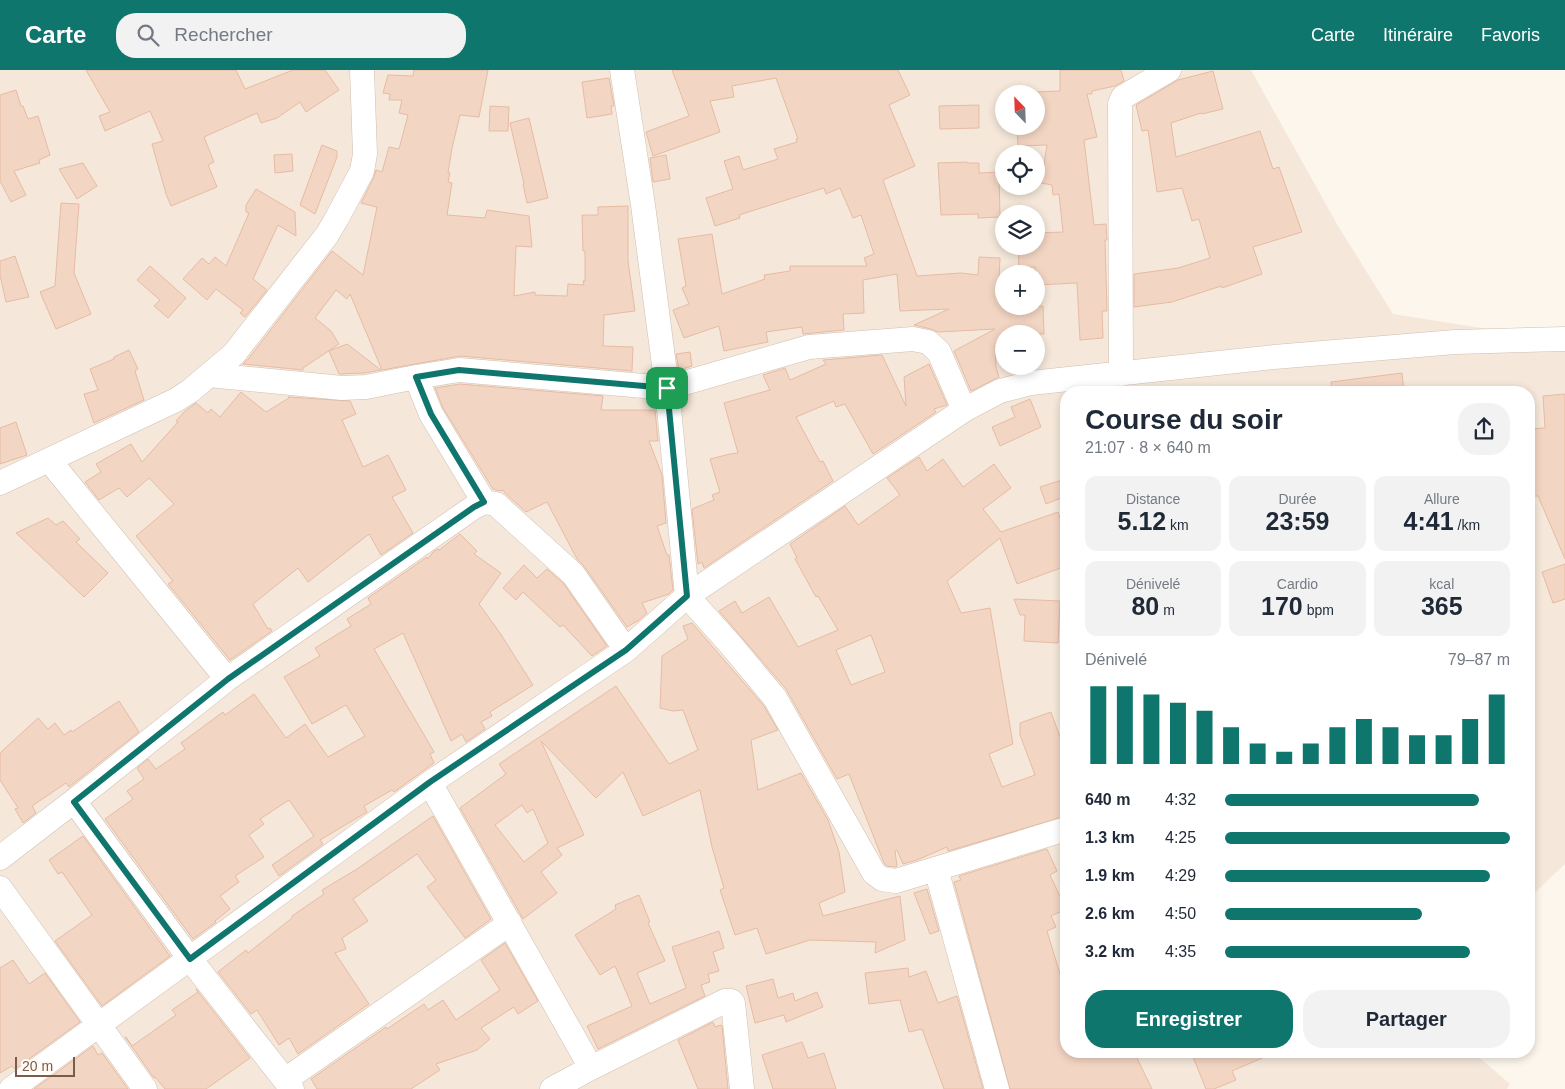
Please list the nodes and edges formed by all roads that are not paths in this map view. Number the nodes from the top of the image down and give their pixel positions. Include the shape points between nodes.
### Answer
1 (362, 70) edge
2 (622, 70) edge
3 (1169, 70) edge
4 (1565, 339) edge
5 (1121, 374) junction
6 (209, 375) junction
7 (416, 377) junction
8 (667, 388) junction
9 (964, 410) junction
10 (49, 460) junction
11 (0, 483) edge
12 (484, 502) junction
13 (687, 596) junction
14 (626, 650) junction
15 (228, 679) junction
16 (430, 782) junction
17 (74, 802) junction
18 (1060, 831) edge
19 (0, 858) edge
20 (936, 868) junction
21 (0, 888) edge
22 (510, 923) junction
23 (190, 959) junction
24 (99, 1025) junction
25 (591, 1068) junction
26 (289, 1085) edge
27 (12, 1089) edge
28 (145, 1089) edge
29 (552, 1089) edge
30 (742, 1089) edge
31 (997, 1089) edge

1 - 6 street via 365,154 362,171 327,235 234,354
2 - 8 street via 644,205
3 - 5 street via 1123,97 1120,104
4 - 5 street via 1455,342
5 - 9 street via 1031,383 1000,391
6 - 7 street via 342,388 366,387
6 - 10 street via 176,400
7 - 8 street via 459,370
7 - 12 street via 431,414
8 - 9 street via 808,347 913,339 928,342 939,352
8 - 13 street
9 - 13 street
10 - 11 street
10 - 15 street
12 - 14 street via 496,504 573,574
12 - 15 street
13 - 14 street
13 - 20 street via 775,698 874,873 882,879 896,881
14 - 16 street
15 - 17 street
16 - 22 street
16 - 23 street
17 - 19 street
17 - 23 street
18 - 20 street
20 - 31 street
21 - 24 street
22 - 25 street
22 - 26 street
23 - 24 street
23 - 26 street
24 - 27 street
24 - 28 street
25 - 29 street
25 - 30 street via 725,1001 731,1001

